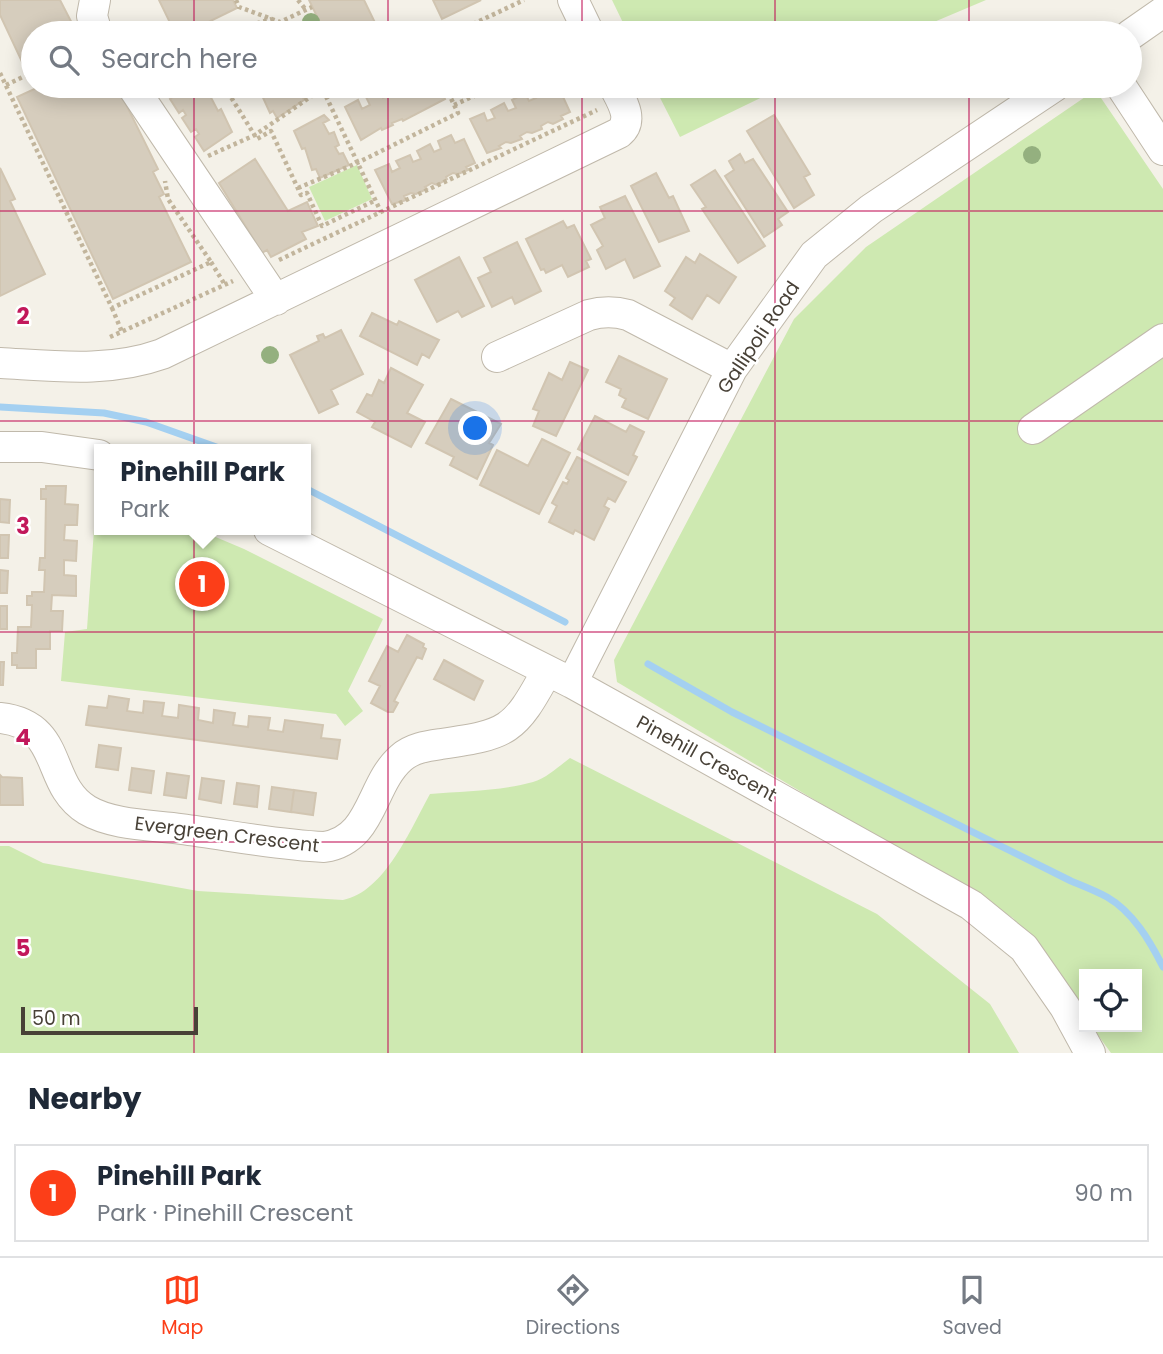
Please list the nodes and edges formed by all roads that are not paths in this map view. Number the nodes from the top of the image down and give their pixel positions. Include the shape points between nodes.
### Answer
1 (95, 0) edge
2 (573, 0) edge
3 (1163, 12) edge
4 (93, 21) edge
5 (583, 21) edge
6 (1142, 27) edge
7 (140, 98) edge
8 (615, 98) edge
9 (1037, 98) edge
10 (1129, 98) edge
11 (1163, 150) edge
12 (276, 300) junction
13 (1163, 339) edge
14 (497, 357) dead end
15 (0, 363) edge
16 (732, 369) junction
17 (1033, 429) dead end
18 (0, 447) edge
19 (94, 454) edge
20 (279, 535) edge
21 (560, 677) junction
22 (0, 718) edge
23 (1090, 1053) edge

1 - 4 street
2 - 5 street
3 - 6 street
7 - 12 street
8 - 12 street via 623,104 627,119 619,133
9 - 16 street, Gallipoli Road via 871,209 814,255
10 - 11 street
12 - 15 street via 138,362 79,367
13 - 17 street
14 - 16 street via 602,311 628,315
16 - 21 street, Gallipoli Road
18 - 19 street
20 - 21 street, Pinehill Crescent
21 - 22 street, Evergreen Crescent via 505,729 484,738 412,750 399,759 358,830 344,841 324,847 130,822 91,812 72,797 38,734 23,723
21 - 23 street, Pinehill Crescent via 971,905 1024,948

